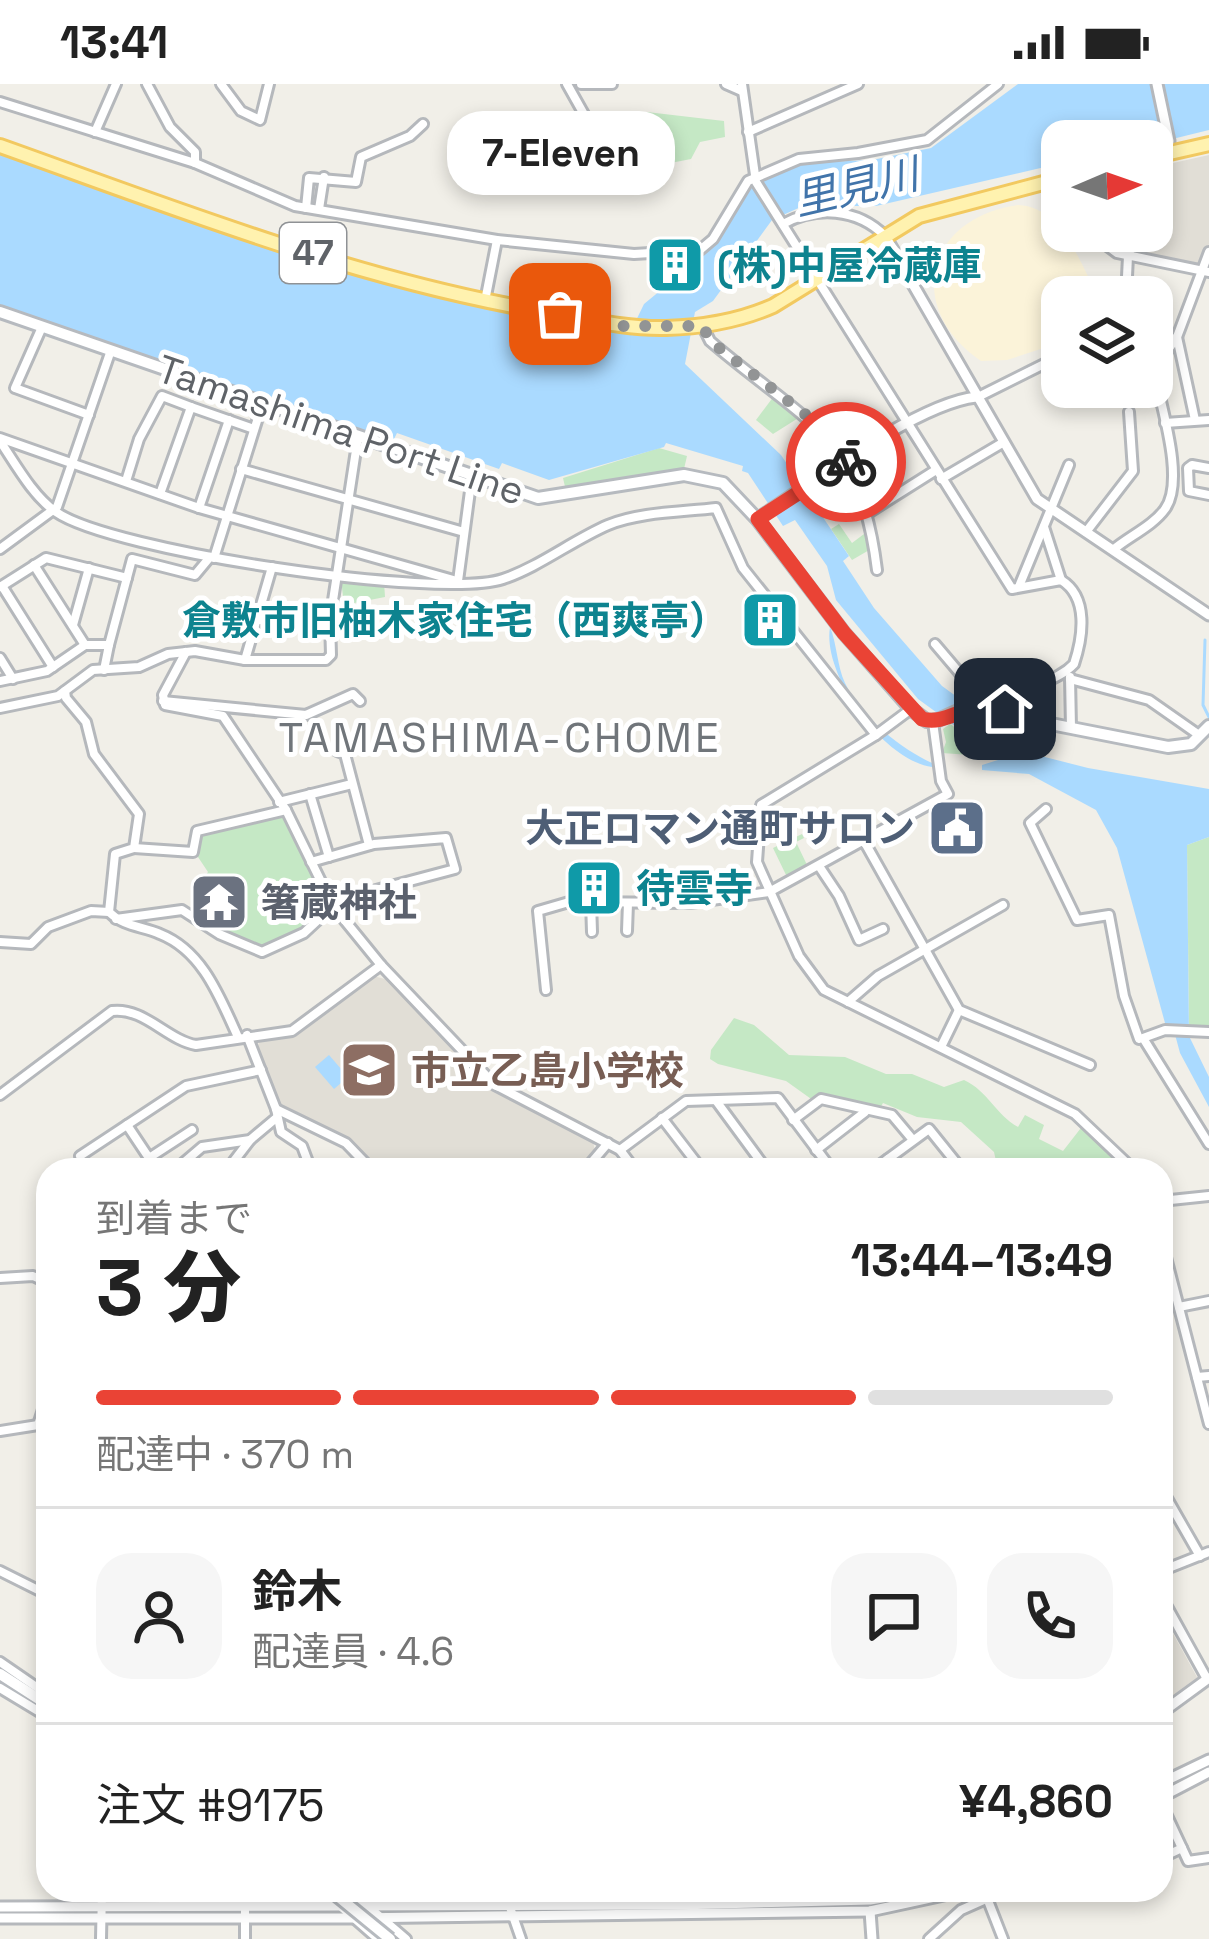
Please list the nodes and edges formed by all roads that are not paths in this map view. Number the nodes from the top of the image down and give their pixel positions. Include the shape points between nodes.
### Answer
1 (116, 84) edge
2 (147, 84) edge
3 (220, 84) edge
4 (269, 84) edge
5 (567, 84) edge
6 (580, 84) edge
7 (612, 84) edge
8 (726, 84) edge
9 (859, 84) edge
10 (998, 84) edge
11 (1157, 84) edge
12 (742, 88) edge
13 (0, 102) edge
14 (1163, 120) edge
15 (423, 124) dead end
16 (95, 132) junction
17 (748, 132) junction
18 (1209, 144) edge
19 (0, 146) edge
20 (1173, 147) edge
21 (195, 164) junction
22 (650, 167) dead end
23 (324, 177) junction
24 (755, 180) junction
25 (1041, 186) edge
26 (306, 208) junction
27 (319, 209) junction
28 (782, 222) junction
29 (885, 236) junction
30 (497, 240) junction
31 (1118, 252) edge
32 (1130, 252) edge
33 (1209, 252) edge
34 (1128, 256) junction
35 (1205, 272) edge
36 (1127, 276) edge
37 (818, 278) junction
38 (485, 301) junction
39 (0, 312) edge
40 (698, 326) junction
41 (42, 327) junction
42 (1177, 337) junction
43 (110, 353) junction
44 (1041, 365) edge
45 (976, 397) junction
46 (262, 404) junction
47 (190, 407) junction
48 (1129, 412) dead end
49 (89, 415) junction
50 (229, 420) junction
51 (1195, 420) junction
52 (1209, 420) edge
53 (1165, 423) junction
54 (908, 424) junction
55 (254, 429) junction
56 (358, 437) junction
57 (0, 440) edge
58 (1004, 442) junction
59 (73, 462) junction
60 (846, 462) junction
61 (1069, 465) dead end
62 (1209, 468) edge
63 (241, 470) junction
64 (938, 475) junction
65 (472, 476) junction
66 (126, 482) junction
67 (734, 491) junction
68 (160, 494) junction
69 (1209, 495) edge
70 (349, 499) junction
71 (1052, 503) junction
72 (200, 508) junction
73 (716, 508) junction
74 (53, 510) junction
75 (868, 513) junction
76 (226, 516) junction
77 (758, 519) junction
78 (1044, 526) junction
79 (464, 532) junction
80 (1086, 532) junction
81 (0, 548) edge
82 (341, 549) junction
83 (1113, 550) junction
84 (212, 557) junction
85 (34, 565) junction
86 (272, 567) junction
87 (89, 568) junction
88 (877, 570) dead end
89 (338, 574) junction
90 (127, 578) junction
91 (1061, 580) junction
92 (458, 581) junction
93 (1020, 585) junction
94 (1, 586) edge
95 (1209, 615) edge
96 (257, 620) junction
97 (331, 620) junction
98 (73, 626) junction
99 (935, 644) dead end
100 (85, 645) junction
101 (109, 645) junction
102 (186, 652) junction
103 (0, 658) edge
104 (245, 660) junction
105 (53, 668) junction
106 (104, 670) junction
107 (1070, 674) junction
108 (13, 679) junction
109 (0, 681) edge
110 (65, 691) junction
111 (163, 701) junction
112 (360, 701) dead end
113 (974, 706) junction
114 (0, 708) edge
115 (911, 709) junction
116 (1005, 709) junction
117 (936, 721) junction
118 (1071, 728) junction
119 (880, 733) junction
120 (1204, 737) edge
121 (337, 751) dead end
122 (352, 784) junction
123 (310, 794) junction
124 (283, 806) junction
125 (1046, 809) dead end
126 (864, 841) junction
127 (369, 845) junction
128 (134, 848) junction
129 (328, 857) junction
130 (311, 862) junction
131 (819, 866) junction
132 (769, 892) junction
133 (591, 901) junction
134 (628, 903) junction
135 (1003, 905) dead end
136 (335, 909) junction
137 (112, 915) junction
138 (883, 929) dead end
139 (627, 931) dead end
140 (592, 932) dead end
141 (0, 942) edge
142 (921, 949) junction
143 (381, 964) junction
144 (546, 990) dead end
145 (848, 1002) junction
146 (959, 1010) junction
147 (1209, 1032) edge
148 (243, 1036) junction
149 (1139, 1039) dead end
150 (941, 1047) junction
151 (1090, 1065) dead end
152 (261, 1070) junction
153 (0, 1095) edge
154 (716, 1100) junction
155 (866, 1111) junction
156 (276, 1114) junction
157 (662, 1118) junction
158 (794, 1120) junction
159 (127, 1125) junction
160 (192, 1130) dead end
161 (913, 1140) junction
162 (250, 1141) junction
163 (608, 1143) junction
164 (1209, 1144) edge
165 (620, 1150) junction
166 (816, 1150) junction
167 (80, 1156) dead end
168 (147, 1158) edge
169 (150, 1158) edge
170 (189, 1158) edge
171 (237, 1158) edge
172 (306, 1158) edge
173 (360, 1158) edge
174 (595, 1158) edge
175 (626, 1158) edge
176 (693, 1158) edge
177 (758, 1158) edge
178 (822, 1158) edge
179 (889, 1158) edge
180 (952, 1158) edge
181 (1122, 1158) edge
182 (1209, 1196) edge
183 (1173, 1200) edge
184 (36, 1277) edge
185 (0, 1278) edge
186 (1173, 1284) edge
187 (1209, 1300) edge
188 (1179, 1307) junction
189 (1209, 1371) edge
190 (1196, 1373) junction
191 (1209, 1424) edge
192 (36, 1427) edge
193 (0, 1431) edge
194 (1173, 1506) edge
195 (1204, 1554) edge
196 (1173, 1566) edge
197 (0, 1571) edge
198 (36, 1589) edge
199 (1173, 1617) edge
200 (0, 1662) edge
201 (0, 1674) edge
202 (1208, 1679) edge
203 (36, 1687) edge
204 (0, 1688) edge
205 (36, 1698) edge
206 (1173, 1704) edge
207 (36, 1710) edge
208 (1209, 1760) edge
209 (1209, 1772) edge
210 (1173, 1777) edge
211 (1173, 1793) edge
212 (1173, 1827) edge
213 (1182, 1847) junction
214 (1173, 1852) edge
215 (1209, 1858) edge
216 (102, 1902) edge
217 (349, 1902) edge
218 (363, 1902) edge
219 (509, 1902) edge
220 (793, 1902) edge
221 (912, 1902) edge
222 (979, 1902) edge
223 (989, 1902) edge
224 (339, 1904) junction
225 (245, 1905) junction
226 (678, 1905) junction
227 (368, 1906) junction
228 (0, 1907) edge
229 (513, 1910) junction
230 (870, 1911) junction
231 (102, 1912) junction
232 (0, 1918) edge
233 (245, 1918) junction
234 (352, 1918) junction
235 (390, 1924) edge
236 (101, 1939) edge
237 (245, 1939) edge
238 (378, 1939) edge
239 (406, 1939) edge
240 (520, 1939) edge
241 (872, 1939) edge
242 (929, 1939) edge
243 (1003, 1939) edge

1 - 16 street
2 - 21 street via 170,128 195,152
3 - 4 street via 241,111 260,120
5 - 22 street via 608,157
6 - 7 street
8 - 12 street
9 - 17 street
10 - 24 street via 927,140 799,159
11 - 14 street
12 - 17 street
13 - 16 street
15 - 23 street via 361,157 356,182
16 - 21 street
17 - 24 street
18 - 20 main road
19 - 38 main road, 47 via 223,226
21 - 26 street
23 - 26 street via 306,181
23 - 27 street
24 - 28 street
24 - 30 street via 700,250 611,253
25 - 29 main road, 47 via 957,203
26 - 27 street
27 - 30 street
28 - 29 street via 805,212 836,213
28 - 37 street
29 - 37 main road, 47
29 - 45 street
30 - 38 street
31 - 34 street
32 - 34 street
33 - 35 street
34 - 35 street
34 - 36 street
35 - 42 street
37 - 40 main road, 47 via 747,317
37 - 54 street
38 - 40 main road, 47 via 635,326
39 - 41 main road, Tamashima Port Line
40 - 60 street via 805,414
41 - 43 main road, Tamashima Port Line
41 - 49 street via 15,388
42 - 51 street
42 - 53 street via 1154,370
43 - 46 main road, Tamashima Port Line
43 - 49 street
44 - 45 street
45 - 54 street
45 - 58 street
46 - 55 street
46 - 56 main road, Tamashima Port Line
47 - 50 street
47 - 66 street via 163,396
47 - 68 street
48 - 80 street via 1133,471
49 - 59 street
50 - 55 street
50 - 72 street
51 - 52 street
51 - 53 street
53 - 83 street via 1169,500
54 - 60 street
54 - 64 street
55 - 63 street
56 - 65 main road, Tamashima Port Line
56 - 70 street
57 - 59 street
57 - 74 street
58 - 64 street
58 - 71 street via 1037,499
59 - 66 street
59 - 74 street
60 - 75 street
60 - 77 street
61 - 71 street
62 - 69 street via 1188,468 1189,491
63 - 70 street
63 - 76 street
64 - 75 street
64 - 93 street via 1012,589
65 - 67 main road, Tamashima Port Line via 538,498 683,475
65 - 79 street
66 - 68 street
67 - 73 street
67 - 77 main road
68 - 72 street
70 - 79 street
70 - 82 street
71 - 78 street
71 - 80 street
72 - 76 street
73 - 92 street via 614,522 500,580
73 - 119 street via 743,568
74 - 81 street
74 - 84 street
75 - 88 street
76 - 82 street
76 - 84 street
77 - 115 main road
78 - 91 street
78 - 93 street
79 - 92 street
80 - 83 street
82 - 89 street
82 - 92 street
83 - 95 street
84 - 86 street
84 - 90 street via 195,575 132,559
85 - 87 street via 46,558
85 - 94 street
85 - 98 street
86 - 89 street
86 - 96 street
87 - 90 street
87 - 98 street
89 - 92 street
89 - 97 street
90 - 101 street
91 - 93 street
91 - 107 street via 1080,605
94 - 105 street
96 - 97 street
96 - 104 street
97 - 104 street via 326,660
98 - 100 street
99 - 113 street via 980,697
100 - 101 street
100 - 105 street
101 - 106 street
102 - 104 street
102 - 106 street
102 - 111 street
103 - 108 street
105 - 108 street
106 - 110 street
107 - 116 street via 1012,698
107 - 118 street
107 - 120 street via 1149,700
108 - 109 street
110 - 114 street
110 - 128 street via 86,722 94,754 139,814
111 - 112 street via 305,715 353,694
111 - 124 street via 223,716
113 - 116 main road
113 - 117 main road
115 - 117 main road
115 - 119 street
116 - 118 main road
117 - 126 street via 949,794
118 - 120 main road via 1168,747
119 - 132 street via 763,801 757,862
121 - 122 street
122 - 123 street
122 - 127 street
123 - 124 street
123 - 129 street
124 - 128 street via 197,831 193,852
124 - 130 street
125 - 149 street via 1030,823 1077,920 1109,915
126 - 131 street
126 - 142 street
127 - 129 street
127 - 136 street via 446,838 455,869
128 - 137 street via 115,854
129 - 130 street
130 - 136 street
131 - 132 street
131 - 138 street via 859,940
132 - 134 street
132 - 145 street via 817,982
133 - 134 street
133 - 140 street
133 - 144 street via 538,911
134 - 139 street
135 - 142 street
136 - 137 street via 262,952 182,910
136 - 143 street
137 - 141 street via 91,911 48,926 31,944
137 - 148 street via 190,953
142 - 145 street
142 - 146 street
143 - 148 street via 292,1031
143 - 163 street via 495,1085
145 - 150 street
146 - 150 street
146 - 151 street
147 - 164 street via 1142,1038
148 - 152 street
148 - 153 street via 196,1045 128,1011 112,1011
150 - 181 street via 1076,1114
152 - 156 street
152 - 159 street via 186,1086
154 - 157 street via 686,1101
154 - 158 street via 778,1098
154 - 177 street
155 - 158 street via 821,1099
155 - 161 street via 892,1114
155 - 166 street
156 - 162 street
156 - 172 street via 281,1132
156 - 173 street via 346,1143
157 - 165 street
157 - 176 street
158 - 166 street
159 - 167 street
159 - 168 street
160 - 169 street
161 - 179 street
161 - 180 street via 929,1129
162 - 170 street via 202,1147
162 - 171 street
163 - 165 street
163 - 174 street
165 - 175 street
166 - 178 street
182 - 183 street
184 - 185 street
186 - 188 street
187 - 188 street
188 - 190 street
189 - 190 street
190 - 191 street
192 - 193 street
194 - 195 street
195 - 196 street
197 - 198 street
199 - 202 street
200 - 203 street
201 - 205 main road
202 - 206 street
204 - 207 street
208 - 210 street
209 - 211 street
212 - 213 street
213 - 214 street
213 - 215 street via 1188,1861
216 - 231 street
217 - 235 main road, bridge
218 - 227 street
219 - 229 street
220 - 226 street
221 - 230 street
222 - 242 street
223 - 243 street
224 - 225 street
224 - 227 street
224 - 234 street
225 - 231 street
225 - 233 street
226 - 229 street
226 - 230 street
227 - 235 street
228 - 231 street
229 - 235 street
229 - 240 street
230 - 241 street
231 - 232 street
231 - 233 street
231 - 236 street
233 - 234 street
233 - 237 street
234 - 235 street
234 - 238 street
235 - 239 street

